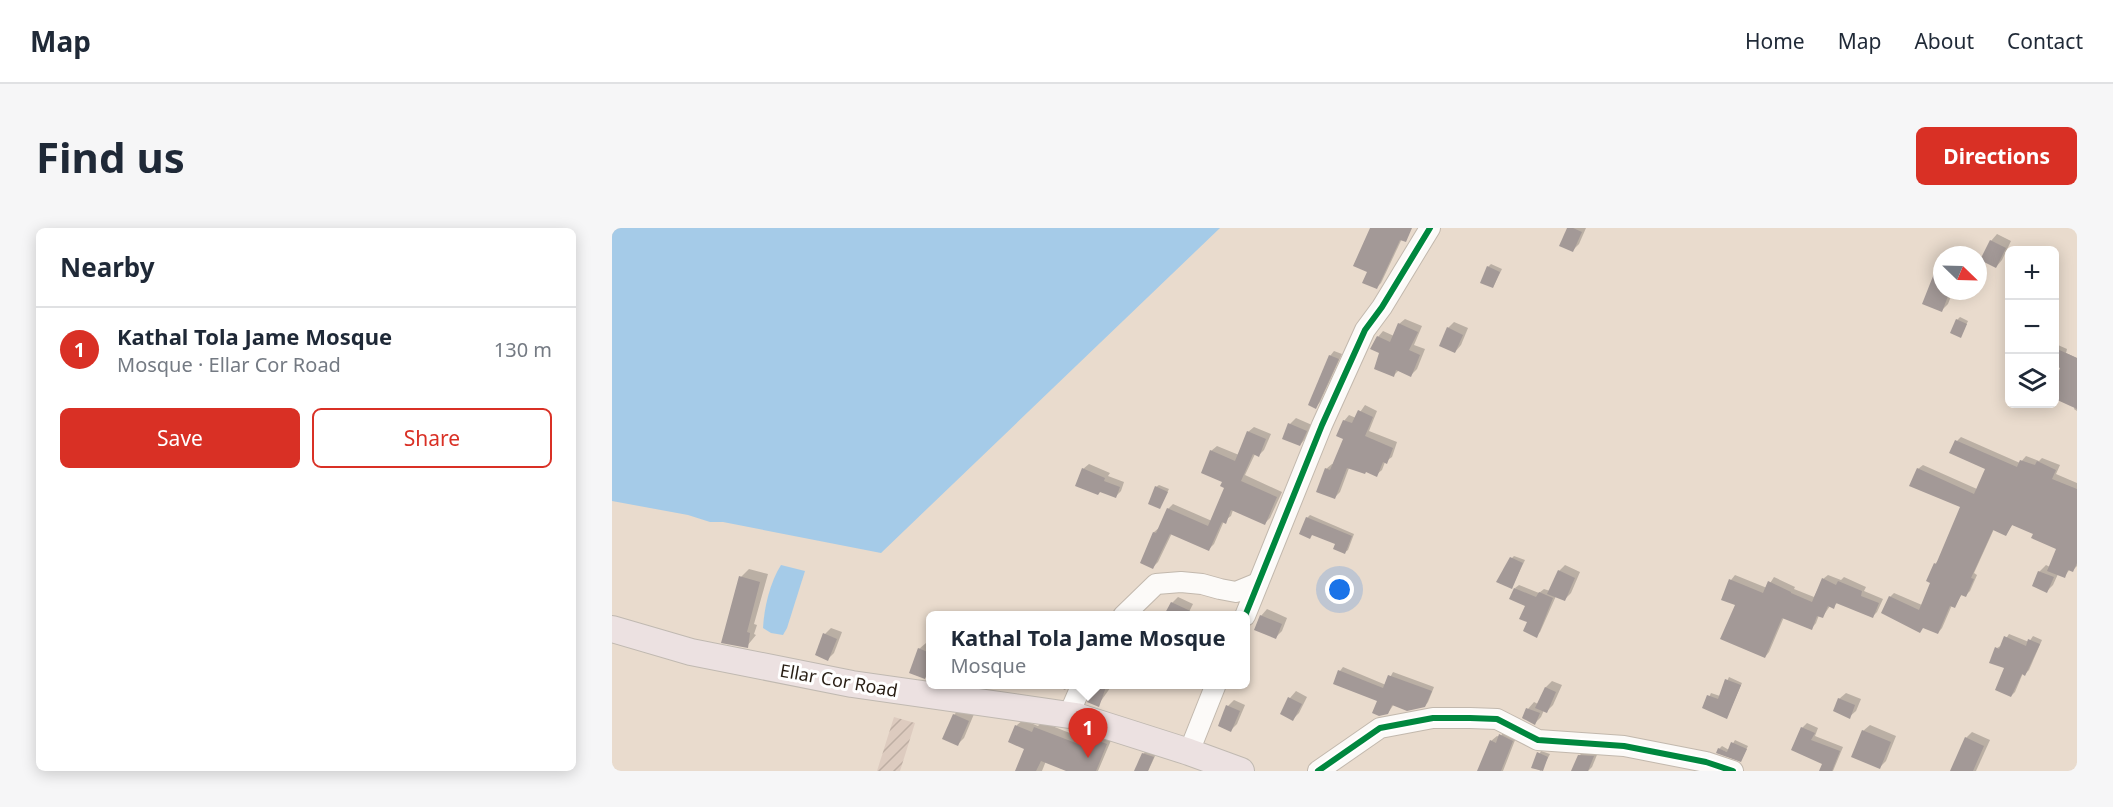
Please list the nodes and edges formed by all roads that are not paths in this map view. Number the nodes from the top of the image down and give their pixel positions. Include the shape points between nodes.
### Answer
1 (1430, 228) edge
2 (1258, 583) junction
3 (1127, 611) edge
4 (1247, 611) edge
5 (612, 629) edge
6 (1080, 689) edge
7 (1214, 689) edge
8 (1073, 705) dead end
9 (1189, 752) junction
10 (1240, 771) edge
11 (1318, 771) edge
12 (1733, 771) edge

1 - 2 street via 1365,330
2 - 3 street via 1236,592 1202,584 1156,584
2 - 4 street
5 - 9 main road, Ellar Cor Road via 691,652 852,684 1076,716
6 - 8 street
7 - 9 street
9 - 10 main road, Ellar Cor Road
11 - 12 street via 1380,728 1433,718 1470,718 1497,719 1538,740 1624,746

